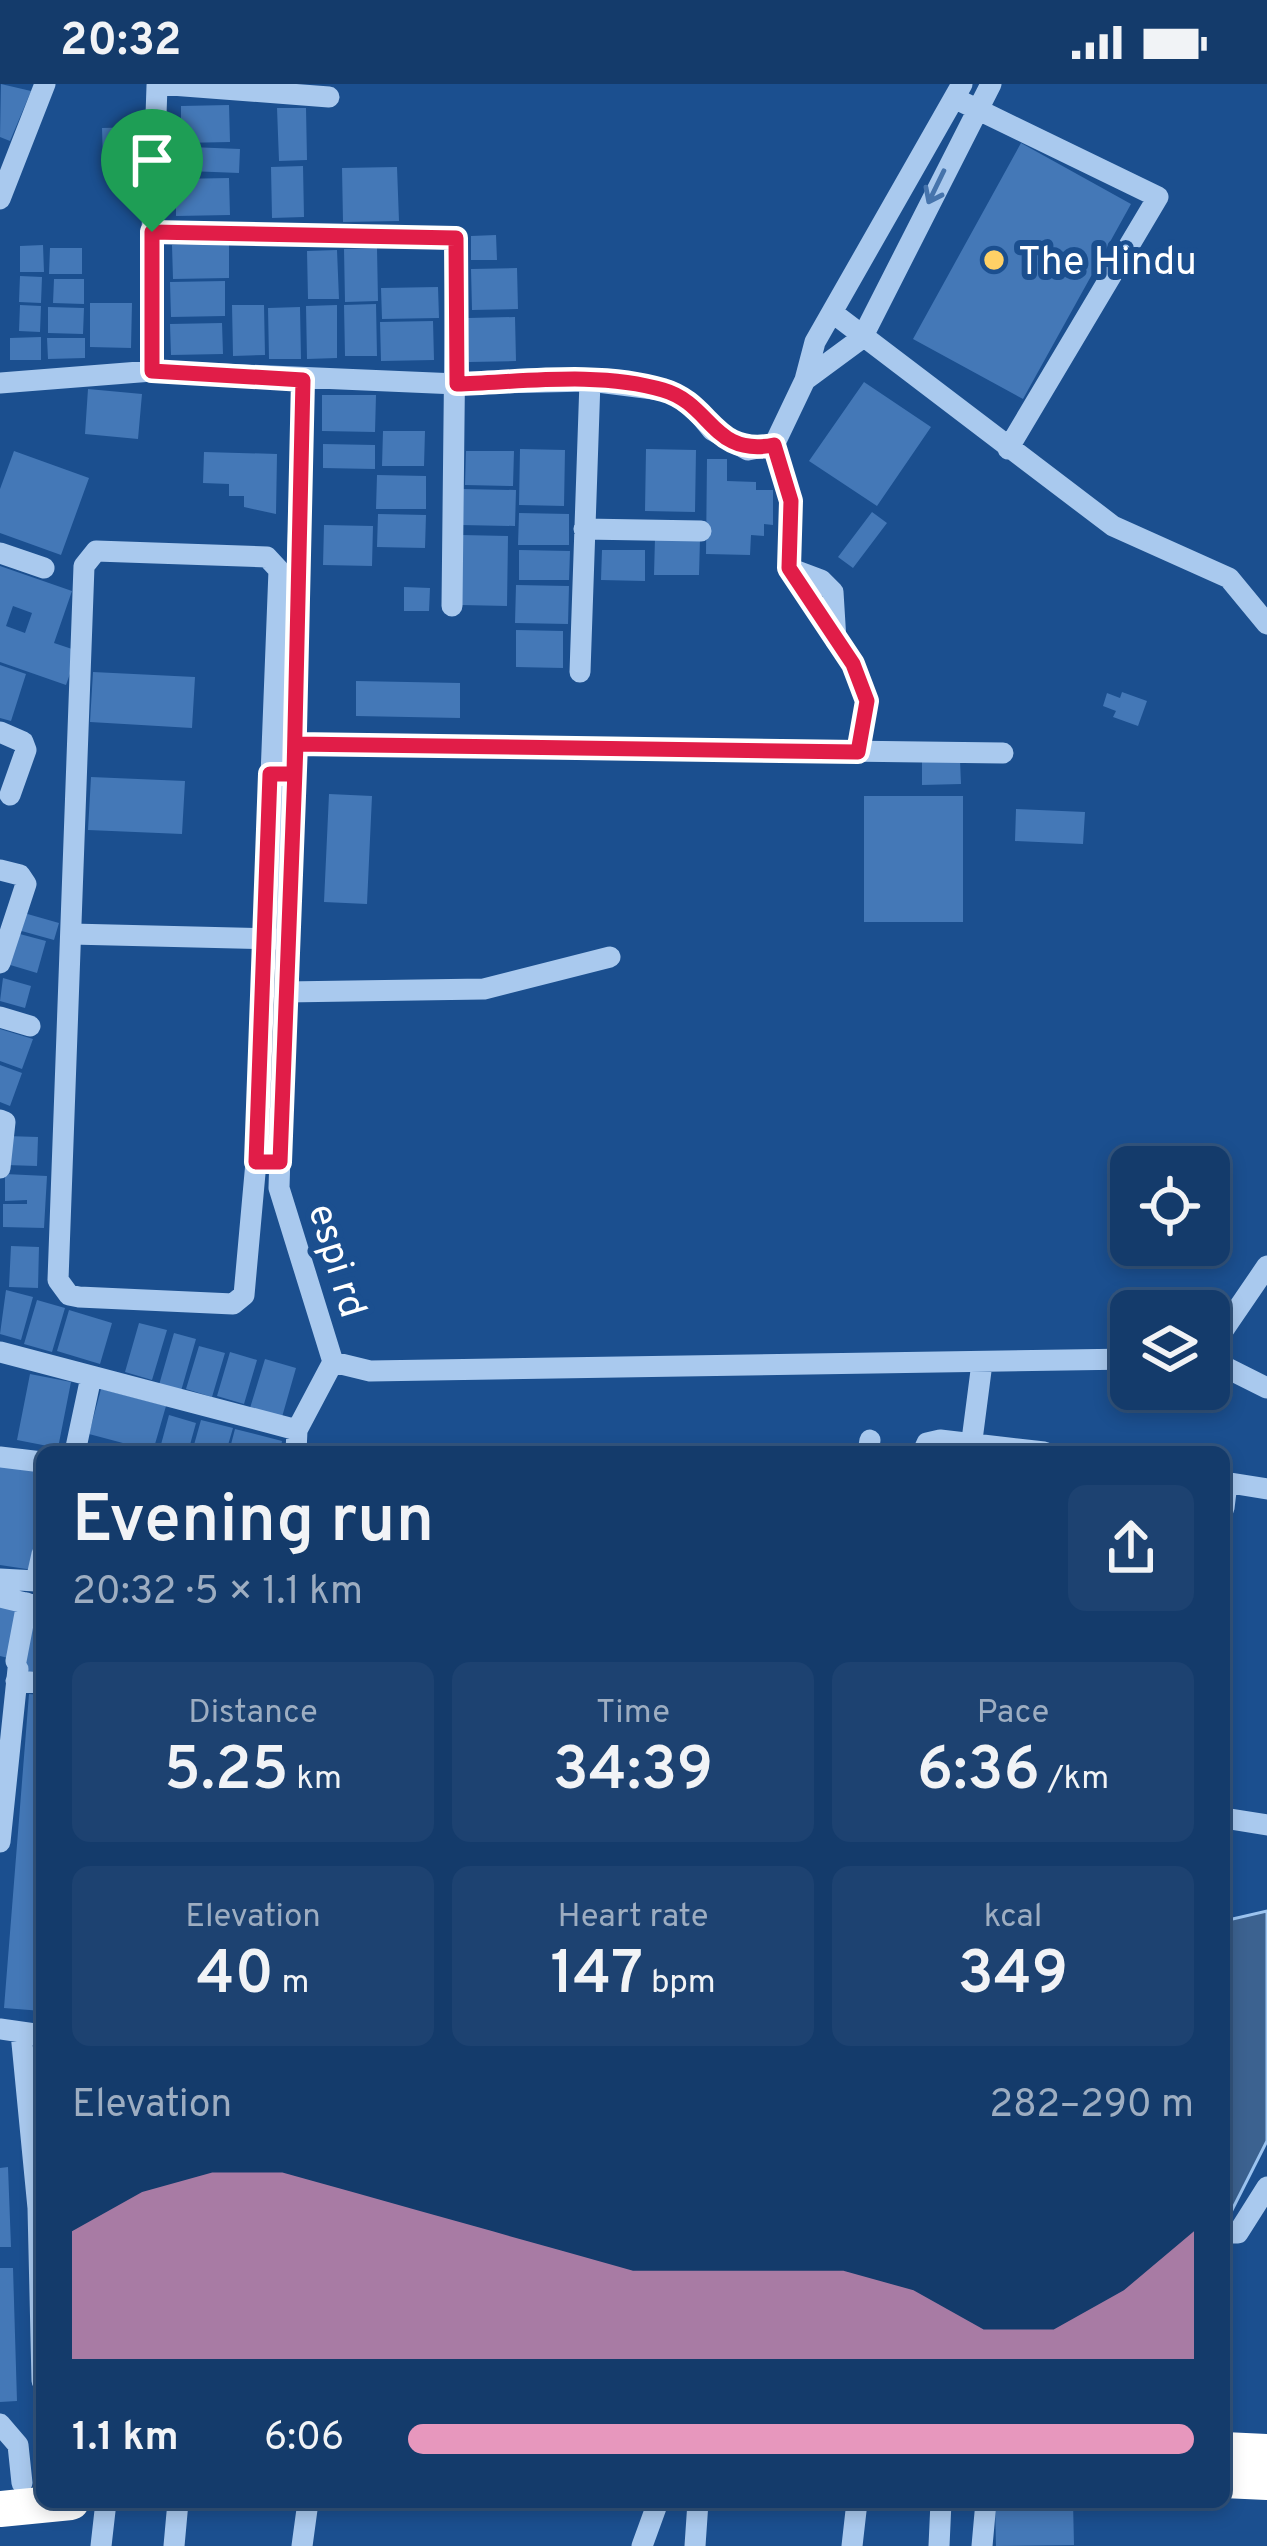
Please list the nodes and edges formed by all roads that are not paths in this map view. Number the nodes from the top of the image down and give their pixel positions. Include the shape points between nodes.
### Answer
1 (45, 84) edge
2 (991, 84) edge
3 (158, 85) edge
4 (963, 97) edge
5 (329, 98) dead end
6 (0, 199) edge
7 (152, 232) junction
8 (833, 313) junction
9 (862, 338) junction
10 (152, 371) junction
11 (303, 380) junction
12 (805, 380) junction
13 (590, 381) junction
14 (0, 383) edge
15 (457, 384) junction
16 (774, 445) junction
17 (1008, 449) junction
18 (584, 530) junction
19 (701, 532) dead end
20 (0, 553) edge
21 (44, 568) dead end
22 (1257, 590) edge
23 (452, 606) dead end
24 (1267, 624) edge
25 (580, 672) dead end
26 (0, 732) edge
27 (296, 744) junction
28 (858, 752) junction
29 (1003, 753) dead end
30 (270, 774) junction
31 (294, 774) junction
32 (10, 795) dead end
33 (269, 804) junction
34 (293, 805) junction
35 (0, 870) edge
36 (71, 934) junction
37 (262, 939) junction
38 (288, 940) junction
39 (610, 957) dead end
40 (0, 963) edge
41 (285, 992) junction
42 (0, 1017) edge
43 (31, 1026) dead end
44 (257, 1070) junction
45 (282, 1070) junction
46 (0, 1120) edge
47 (256, 1162) junction
48 (280, 1162) junction
49 (0, 1168) edge
50 (1267, 1266) edge
51 (1230, 1323) edge
52 (0, 1352) edge
53 (1110, 1360) edge
54 (333, 1362) junction
55 (982, 1363) junction
56 (1230, 1367) edge
57 (91, 1377) junction
58 (1267, 1388) edge
59 (972, 1440) junction
60 (297, 1441) edge
61 (76, 1446) edge
62 (926, 1446) edge
63 (1008, 1446) edge
64 (0, 1457) edge
65 (36, 1461) edge
66 (1230, 1483) edge
67 (1267, 1489) edge
68 (0, 1579) edge
69 (36, 1581) edge
70 (0, 1597) edge
71 (36, 1606) edge
72 (36, 1612) edge
73 (17, 1670) junction
74 (36, 1680) edge
75 (1230, 1819) edge
76 (1267, 1825) edge
77 (0, 1842) edge
78 (21, 2032) edge
79 (36, 2187) edge
80 (1267, 2187) edge
81 (1230, 2233) edge
82 (0, 2424) edge
83 (1230, 2450) edge
84 (1267, 2452) edge
85 (1230, 2480) edge
86 (1267, 2482) edge
87 (16, 2489) edge
88 (105, 2508) edge
89 (177, 2508) edge
90 (307, 2508) edge
91 (656, 2508) edge
92 (698, 2508) edge
93 (855, 2508) edge
94 (941, 2508) edge
95 (985, 2508) edge
96 (101, 2546) edge
97 (174, 2546) edge
98 (302, 2546) edge
99 (642, 2546) edge
100 (695, 2546) edge
101 (852, 2546) edge
102 (939, 2546) edge
103 (982, 2546) edge

1 - 6 street
2 - 4 street
3 - 5 street
3 - 7 street
4 - 8 street
4 -> 9 street
4 - 17 street via 1158,197
7 - 10 street
7 - 15 street via 456,238
8 - 9 street
8 - 12 street
9 - 12 street
9 - 17 street
10 - 11 street
10 - 14 street
11 - 15 street
11 - 27 street, espi rd
12 - 16 street
13 - 15 street
13 - 16 street via 669,392 748,450
13 - 18 street
15 - 23 street
16 - 28 street via 791,501 789,568 853,664 867,701
17 - 22 street via 1113,526
18 - 19 street
18 - 25 street
20 - 21 street
22 - 24 street
26 - 32 street via 26,749
27 - 28 street
27 - 31 street, espi rd
28 - 29 street
30 - 31 street
30 - 33 street
30 - 36 street via 274,562 96,551 84,566
31 - 34 street, espi rd
33 - 34 street
33 - 37 street
34 - 38 street, espi rd
35 - 40 street via 26,884
36 - 37 street
36 - 47 street via 62,1287 79,1297 239,1301
37 - 38 street
37 - 44 street
38 - 41 street, espi rd
39 - 41 street via 484,988
41 - 45 street, espi rd
42 - 43 street
44 - 45 street
44 - 47 street
45 - 48 street, espi rd
46 - 49 street
47 - 48 street
48 - 54 street, espi rd via 280,1188
50 - 51 street
52 - 57 street
53 - 55 street, espi rd
54 - 55 street, espi rd via 370,1371
54 - 60 street
55 - 59 street
56 - 58 street
57 - 60 street
57 - 61 street
59 - 62 street
59 - 63 street
64 - 65 street
66 - 67 street
68 - 69 street
70 - 71 street
72 - 73 street
73 - 74 street
73 - 77 street
75 - 76 street
78 - 79 street
80 - 81 street via 1238,2233
82 - 87 street via 18,2445
83 - 84 highway
85 - 86 highway
88 - 96 street
89 - 97 street
90 - 98 street
91 - 99 street
92 - 100 street
93 - 101 street
94 - 102 street
95 - 103 street

